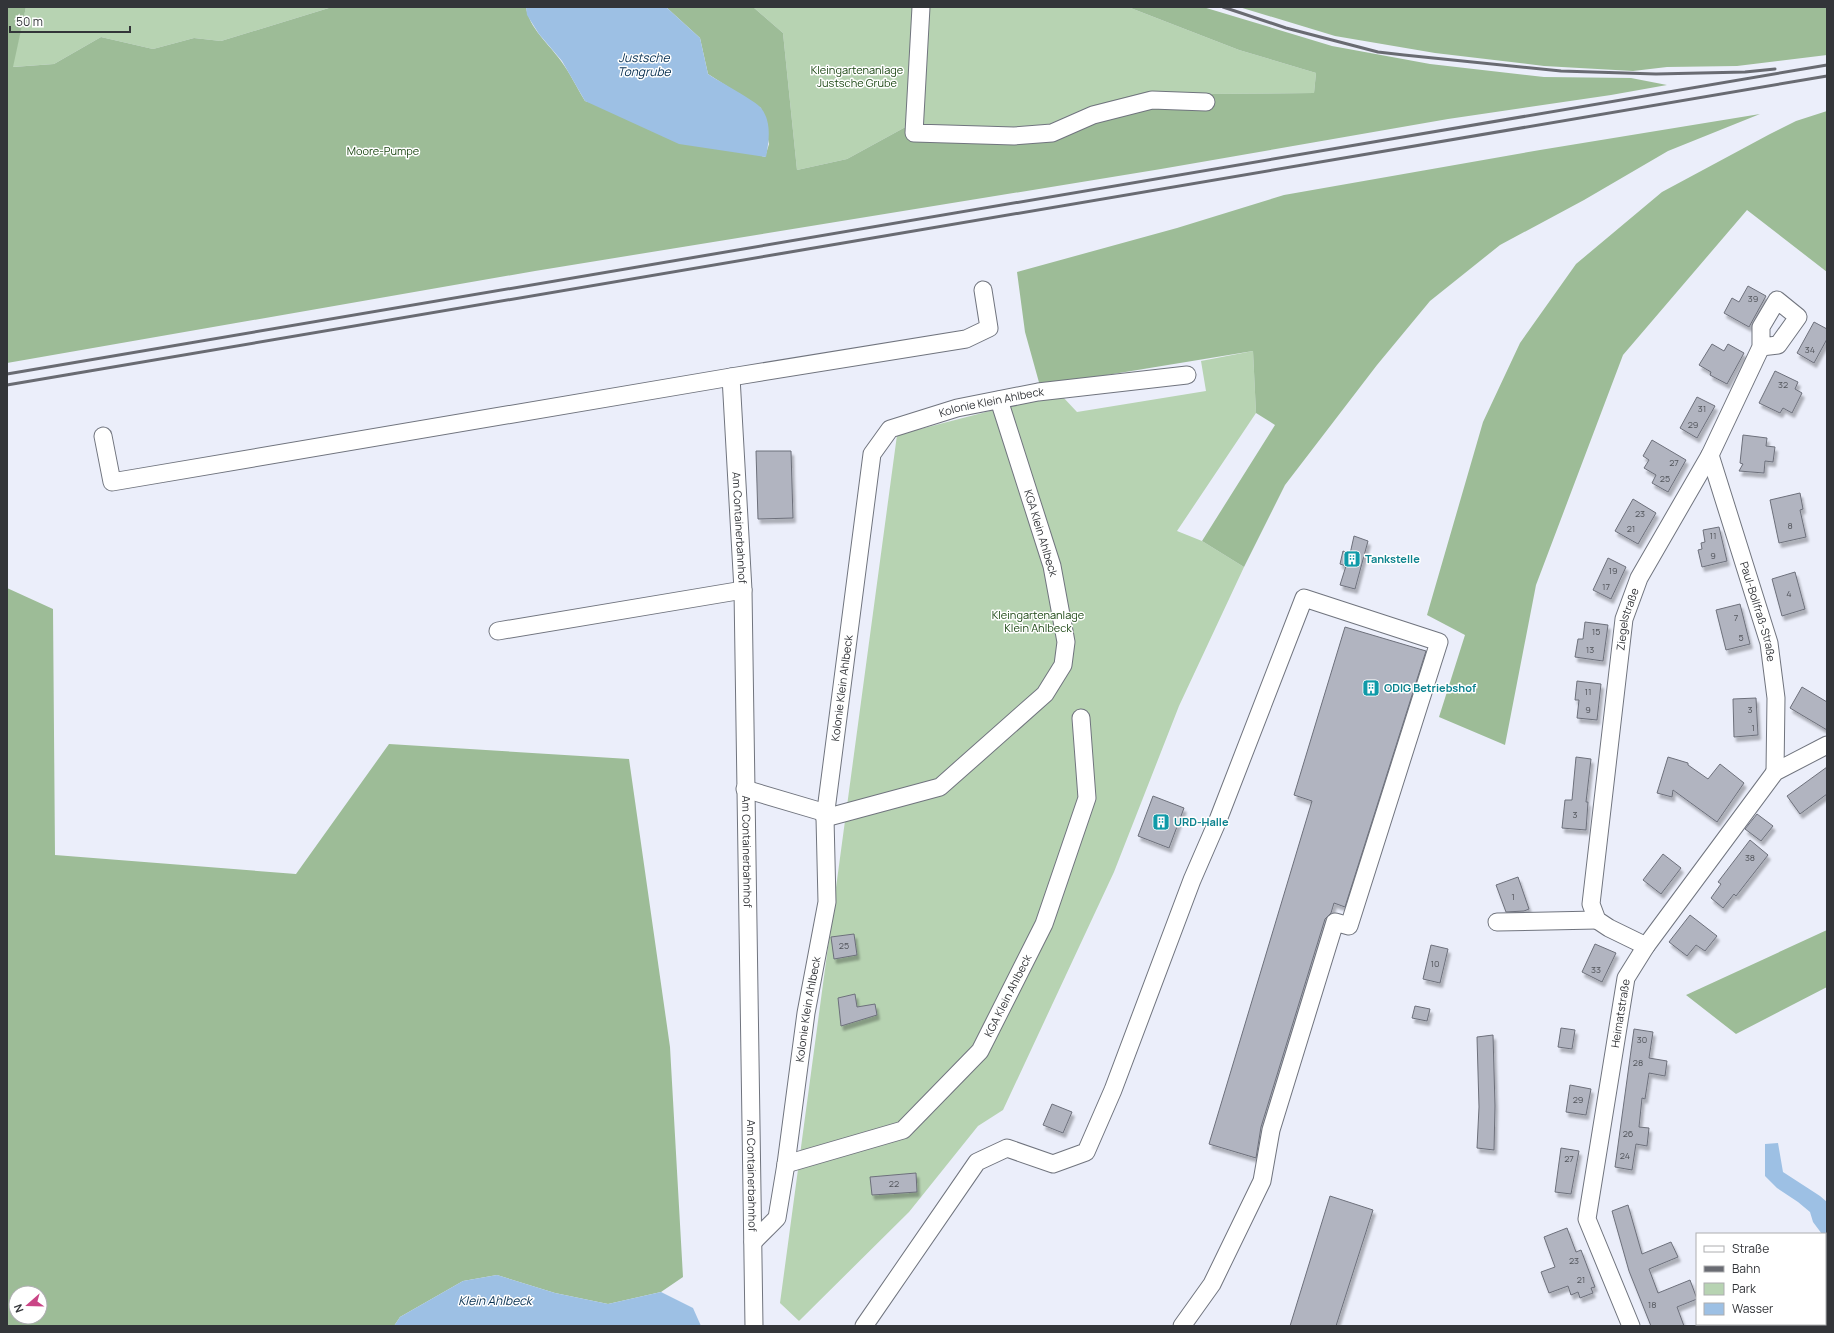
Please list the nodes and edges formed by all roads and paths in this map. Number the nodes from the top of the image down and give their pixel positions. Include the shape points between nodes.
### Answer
1 (921, 7) edge
2 (1206, 102) dead end
3 (983, 290) dead end
4 (1761, 347) dead end
5 (1187, 375) dead end
6 (731, 377) junction
7 (999, 400) junction
8 (103, 436) dead end
9 (1710, 455) junction
10 (743, 590) junction
11 (498, 631) dead end
12 (1081, 718) dead end
13 (1827, 745) edge
14 (1775, 772) junction
15 (745, 789) junction
16 (826, 816) junction
17 (1597, 920) junction
18 (1497, 922) dead end
19 (1646, 946) junction
20 (786, 1164) junction
21 (753, 1242) junction
22 (754, 1326) edge
23 (864, 1326) edge
24 (1182, 1326) edge
25 (1631, 1326) edge

1 - 2 street via 914,133 1014,136 1045,134 1093,115 1152,100
3 - 6 street via 989,328 966,339
4 - 9 street, Ziegelstraße
5 - 7 street, Kolonie Klein Ahlbeck via 1038,392
6 - 8 street via 112,482
6 - 10 street, Am Containerbahnhof
7 - 16 street, Kolonie Klein Ahlbeck via 957,408 890,429 872,454
7 - 16 street, KGA Klein Ahlbeck via 1052,566 1066,642 1063,665 1045,694 940,787
9 - 14 street, Paul-Bollfraß-Straße via 1770,643 1776,698
9 - 17 street, Ziegelstraße via 1639,578 1624,619 1591,904
10 - 11 street
10 - 15 street, Am Containerbahnhof
12 - 20 street, KGA Klein Ahlbeck via 1088,798 1044,924 980,1051 903,1130
13 - 14 street, Heimatstraße
14 - 19 street, Heimatstraße
15 - 16 street
15 - 21 street, Am Containerbahnhof
16 - 20 street, Kolonie Klein Ahlbeck via 827,902 806,1013
17 - 18 street
17 - 19 street
19 - 25 street, Heimatstraße via 1626,978 1587,1219
20 - 21 street, Kolonie Klein Ahlbeck via 777,1218
21 - 22 street, Am Containerbahnhof
23 - 24 street via 977,1162 1006,1148 1053,1164 1086,1152 1113,1090 1189,887 1218,820 1304,598 1439,642 1349,926 1335,922 1271,1130 1262,1181 1212,1284

